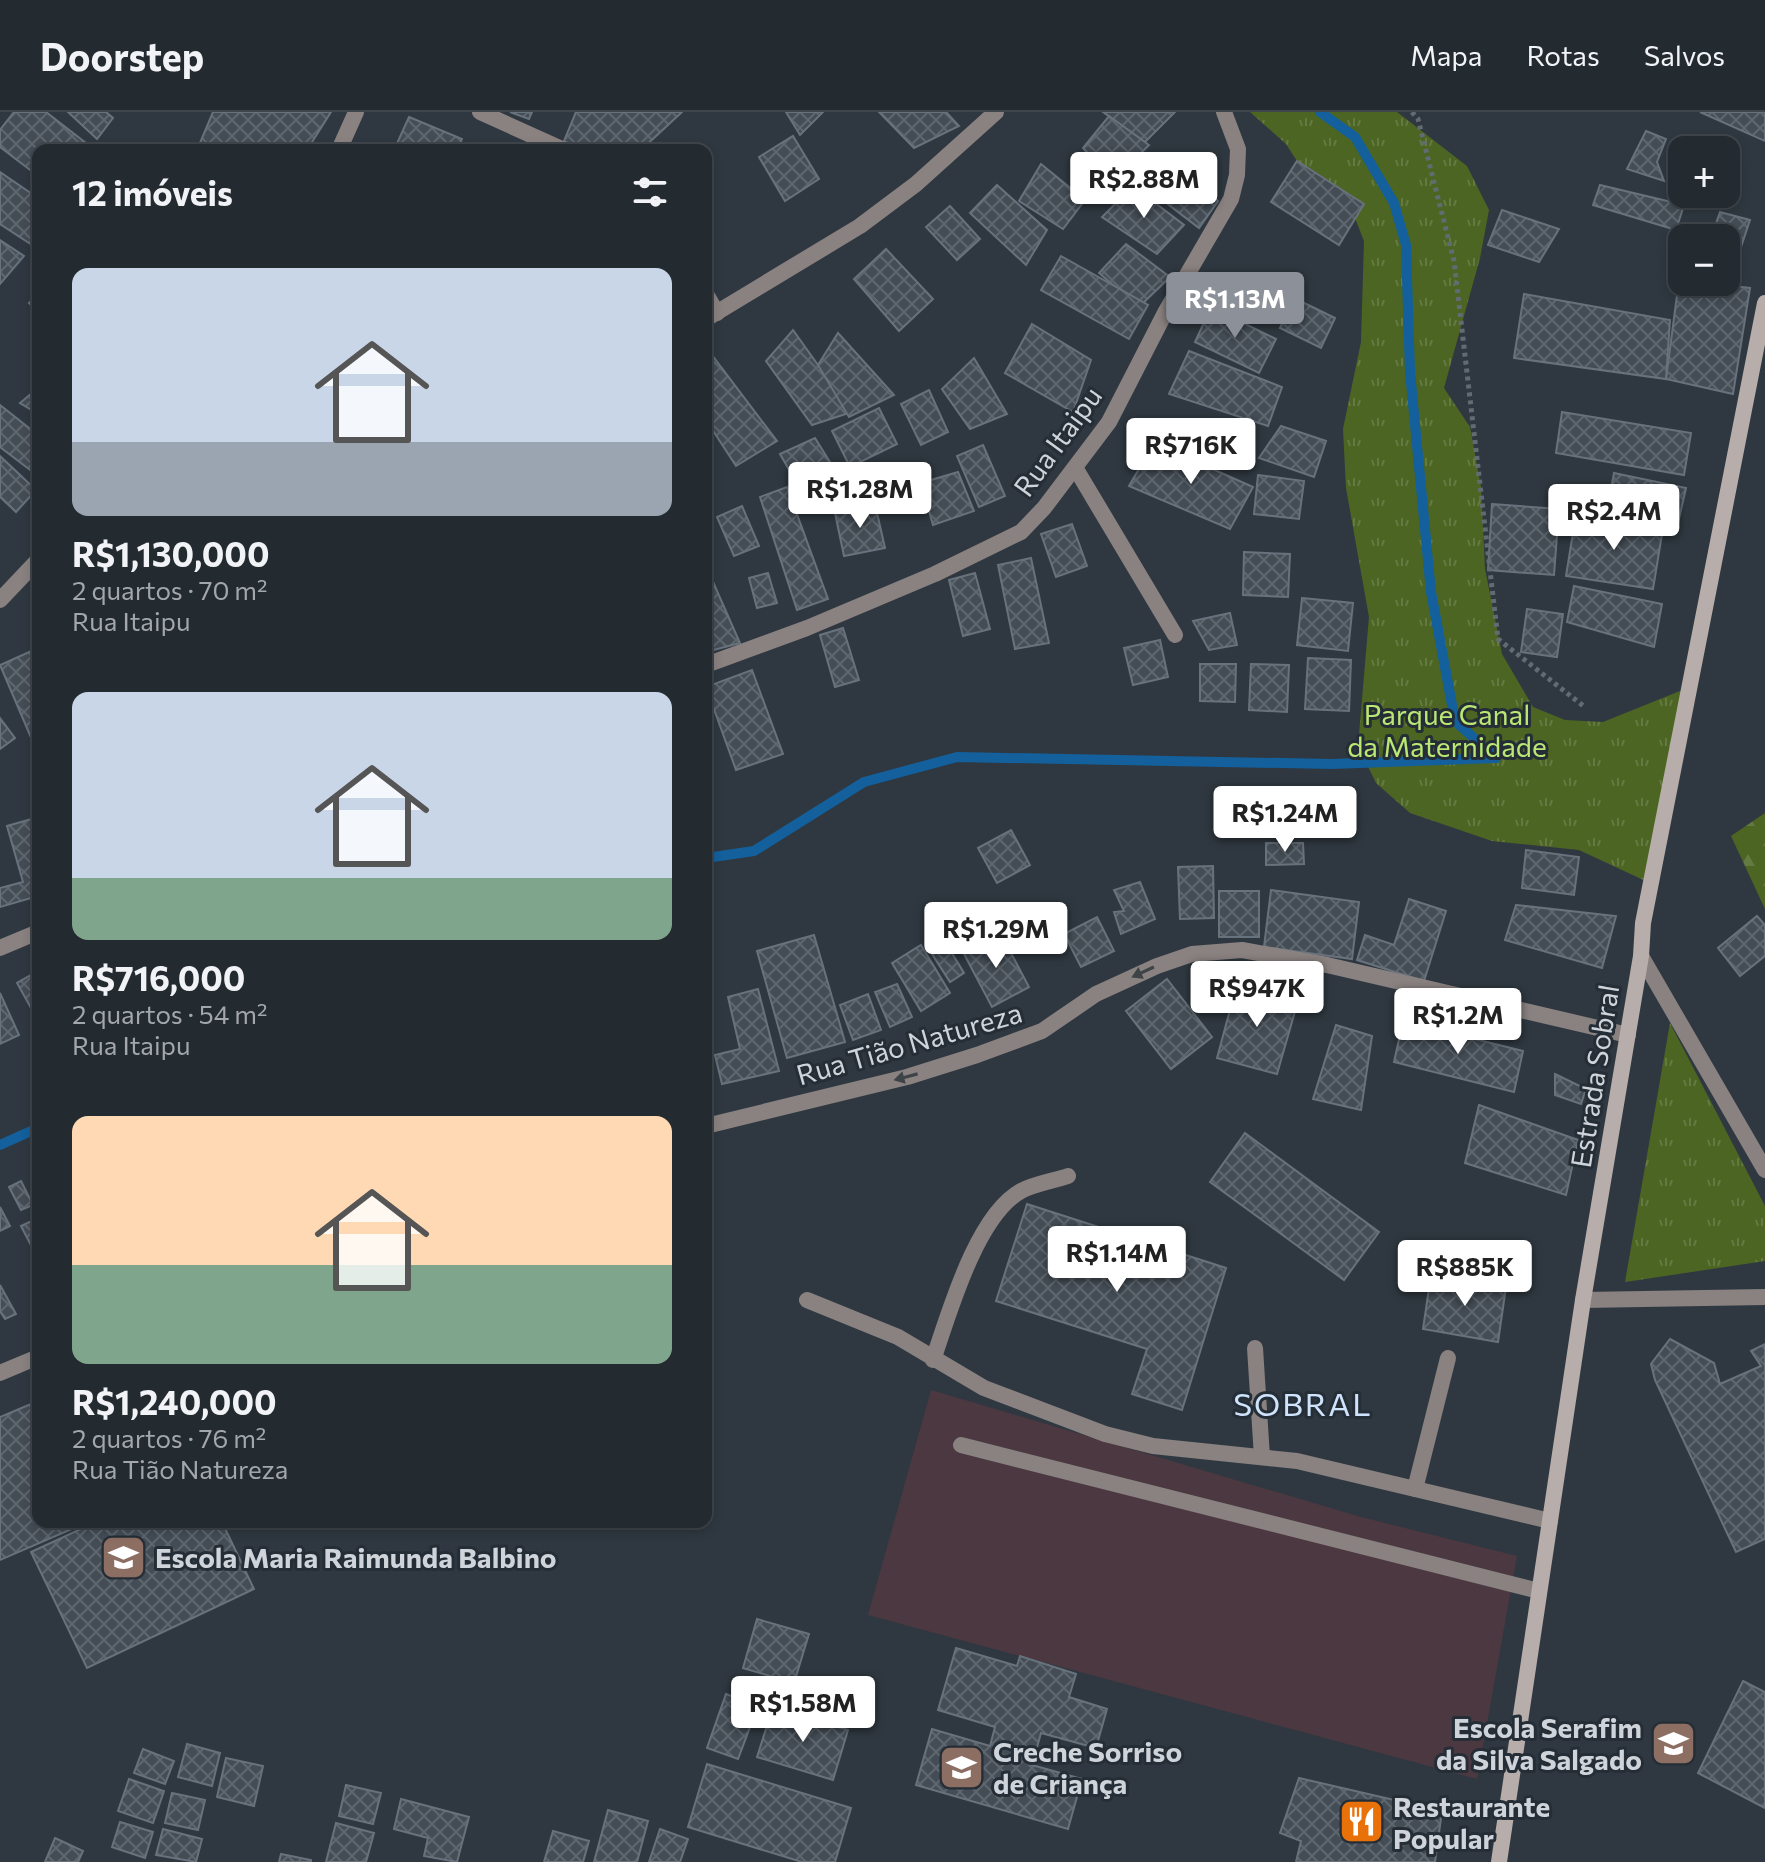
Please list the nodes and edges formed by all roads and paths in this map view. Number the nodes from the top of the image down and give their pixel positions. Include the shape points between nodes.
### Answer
1 (356, 112) edge
2 (480, 112) edge
3 (996, 112) edge
4 (1224, 112) edge
5 (1412, 112) edge
6 (342, 144) edge
7 (551, 144) edge
8 (1765, 303) edge
9 (712, 315) edge
10 (1076, 469) junction
11 (32, 566) edge
12 (0, 600) edge
13 (1175, 635) dead end
14 (712, 663) edge
15 (1586, 708) dead end
16 (32, 935) edge
17 (0, 948) edge
18 (1641, 956) junction
19 (1628, 1035) junction
20 (712, 1125) edge
21 (1765, 1170) edge
22 (1068, 1176) dead end
23 (1765, 1297) edge
24 (807, 1300) dead end
25 (1583, 1300) junction
26 (1255, 1348) dead end
27 (1448, 1358) dead end
28 (32, 1360) edge
29 (933, 1360) junction
30 (0, 1373) edge
31 (961, 1445) dead end
32 (1262, 1457) junction
33 (1415, 1489) junction
34 (1550, 1521) junction
35 (1539, 1591) junction
36 (1499, 1862) edge

1 - 6 street
2 - 7 street
3 - 9 street via 860,226
4 - 10 street, Rua Itaipu via 1238,149 1231,199 1109,422
5 - 15 path via 1454,261 1498,639
8 - 18 street, Estrada Sobral via 1643,923
10 - 13 street
10 - 14 street, Rua Itaipu via 1021,532 892,592
11 - 12 street
16 - 17 street
18 - 19 street, Estrada Sobral
18 - 21 street
19 -> 20 street, Rua Tião Natureza via 1327,965 1242,950 1192,954 1096,994 1042,1031 977,1055
19 - 25 street, Estrada Sobral
22 - 29 street via 1019,1192 990,1220
23 - 25 street
24 - 29 street via 898,1337
25 - 34 street, Estrada Sobral
26 - 32 street
27 - 33 street
28 - 30 street
29 - 32 street via 984,1388 1105,1434 1153,1446
31 - 35 street
32 - 33 street
33 - 34 street
34 - 35 street, Estrada Sobral
35 - 36 street, Estrada Sobral

